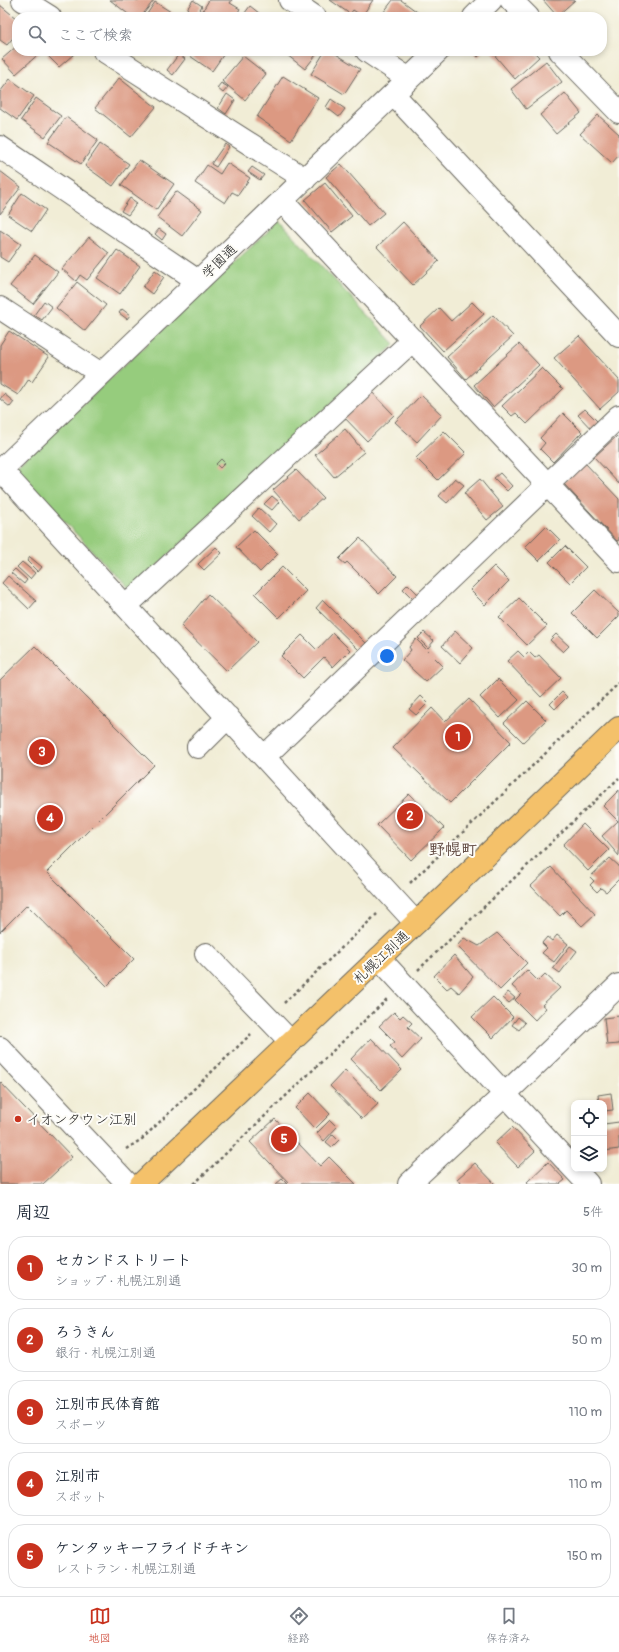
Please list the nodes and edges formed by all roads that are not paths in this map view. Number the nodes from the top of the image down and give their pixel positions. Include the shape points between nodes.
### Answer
1 (23, 0) edge
2 (290, 0) edge
3 (491, 0) edge
4 (511, 0) edge
5 (42, 12) edge
6 (308, 12) edge
7 (479, 12) edge
8 (523, 12) edge
9 (112, 56) edge
10 (374, 56) edge
11 (433, 56) edge
12 (565, 56) edge
13 (409, 79) junction
14 (393, 94) junction
15 (619, 112) edge
16 (0, 147) edge
17 (305, 179) junction
18 (282, 201) junction
19 (198, 281) junction
20 (0, 308) edge
21 (619, 336) edge
22 (413, 340) junction
23 (101, 374) junction
24 (619, 416) edge
25 (0, 470) edge
26 (548, 483) junction
27 (619, 560) edge
28 (126, 606) junction
29 (228, 717) junction
30 (619, 728) edge
31 (198, 747) dead end
32 (264, 757) junction
33 (416, 924) junction
34 (206, 954) dead end
35 (380, 958) junction
36 (619, 985) edge
37 (291, 1042) junction
38 (0, 1048) edge
39 (505, 1094) junction
40 (571, 1166) edge
41 (577, 1172) edge
42 (128, 1184) edge
43 (141, 1184) edge
44 (409, 1184) edge
45 (588, 1184) edge

1 - 5 street
2 - 6 street
3 - 7 street
4 - 8 street
9 - 17 street
10 - 13 street
11 - 13 street, 学園通
12 - 15 street
13 - 14 street, 学園通
14 - 17 street, 学園通
14 - 21 street
16 - 19 street
17 - 18 street, 学園通
18 - 19 street, 学園通
18 - 22 street
19 - 23 street, 学園通
20 - 23 street
22 - 26 street
22 - 28 street
23 - 25 street, 学園通
24 - 26 street
25 - 28 street
26 - 27 street
26 - 32 street
28 - 29 street
29 - 31 street
29 - 32 street
30 - 33 highway, 札幌江別通
32 - 33 street
33 - 35 highway, 札幌江別通
34 - 37 street
35 - 37 highway, 札幌江別通
35 - 39 street
36 - 39 street
37 - 43 highway, 札幌江別通
38 - 42 street
39 - 40 street
39 - 44 street
41 - 45 street

